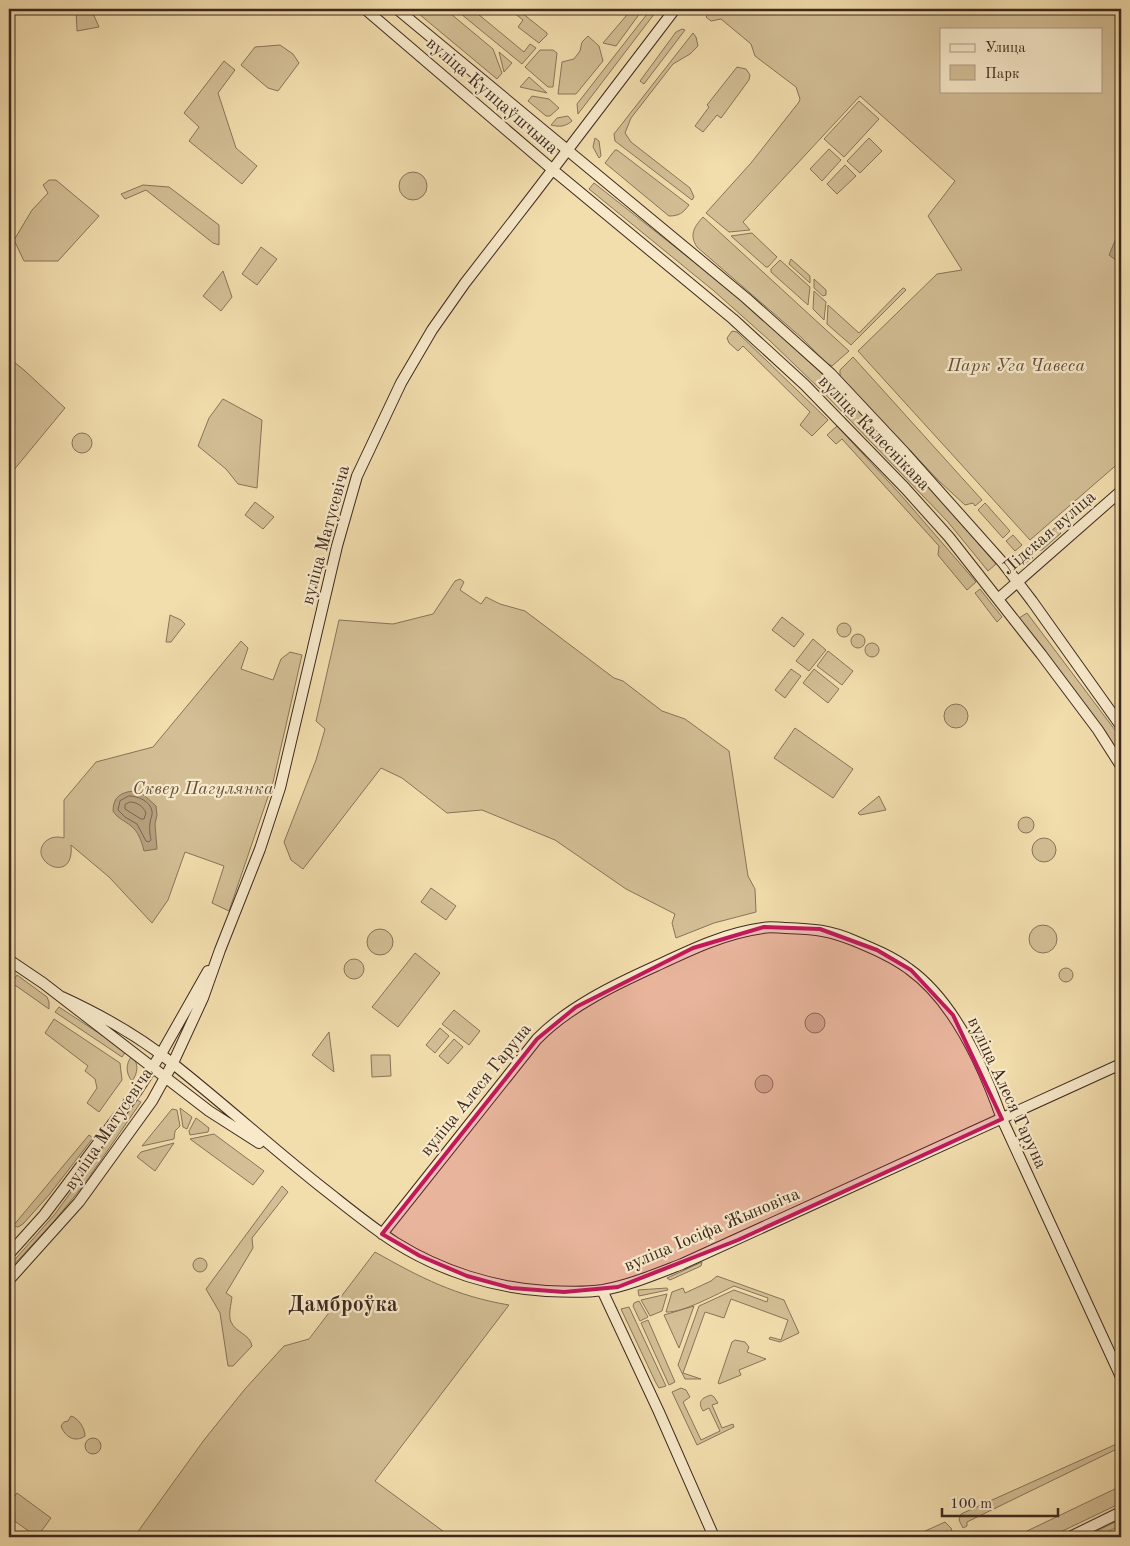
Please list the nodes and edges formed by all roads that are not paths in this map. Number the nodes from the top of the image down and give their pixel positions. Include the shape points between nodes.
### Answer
1 (365, 9) edge
2 (398, 9) edge
3 (675, 9) edge
4 (568, 150) junction
5 (553, 170) junction
6 (1121, 491) edge
7 (1018, 582) junction
8 (998, 599) junction
9 (1121, 726) edge
10 (1121, 766) edge
11 (220, 950) junction
12 (9, 960) edge
13 (62, 997) junction
14 (160, 1054) junction
15 (173, 1063) junction
16 (1121, 1064) edge
17 (152, 1068) junction
18 (165, 1077) junction
19 (1002, 1119) junction
20 (292, 1163) junction
21 (382, 1234) junction
22 (9, 1254) edge
23 (9, 1280) edge
24 (602, 1290) junction
25 (1121, 1377) edge
26 (1121, 1512) edge
27 (714, 1537) edge
28 (1070, 1537) edge

1 - 5 main road, вуліца Кунцаўшчына
2 - 4 main road, вуліца Кунцаўшчына
3 - 4 main road, вуліца Матусевіча
4 - 5 main road, вуліца Матусевіча
4 - 7 main road, вуліца Калеснікава via 746,298 831,374
5 - 8 main road, вуліца Калеснікава via 721,309 805,385 905,488
5 - 11 main road, вуліца Матусевіча via 432,330 384,416 357,476 280,788
6 - 7 main road, Лідская вуліца
7 - 8 main road, Лідская вуліца
7 - 9 main road, вуліца Калеснікава
8 - 10 main road, вуліца Калеснікава via 1098,730
11 - 14 main road, вуліца Матусевіча
11 - 15 main road, вуліца Матусевіча via 208,986
12 - 13 main road
13 - 14 main road, вуліца Іосіфа Жыновіча via 106,1019
13 - 17 main road, вуліца Іосіфа Жыновіча
14 - 15 main road, вуліца Іосіфа Жыновіча
14 - 17 main road, вуліца Матусевіча
15 - 18 main road, вуліца Матусевіча
15 - 20 main road, вуліца Іосіфа Жыновіча
16 - 19 main road, вуліца Іосіфа Жыновіча
17 - 18 main road, вуліца Іосіфа Жыновіча
17 - 22 main road, вуліца Матусевіча via 66,1186
18 - 20 main road, вуліца Іосіфа Жыновіча via 209,1111
18 - 23 main road, вуліца Матусевіча via 152,1101 80,1202
19 - 21 main road, вуліца Алеся Гаруна via 969,1042 953,1015 911,970 877,950 840,935 820,930 764,927 731,934 693,948 637,974 576,1007 546,1030
19 - 24 main road, вуліца Іосіфа Жыновіча via 682,1264
19 - 25 main road, вуліца Алеся Гаруна
20 - 21 main road, вуліца Іосіфа Жыновіча
21 - 24 main road, вуліца Іосіфа Жыновіча via 440,1266 495,1285 536,1291
24 - 27 main road
26 - 28 main road

